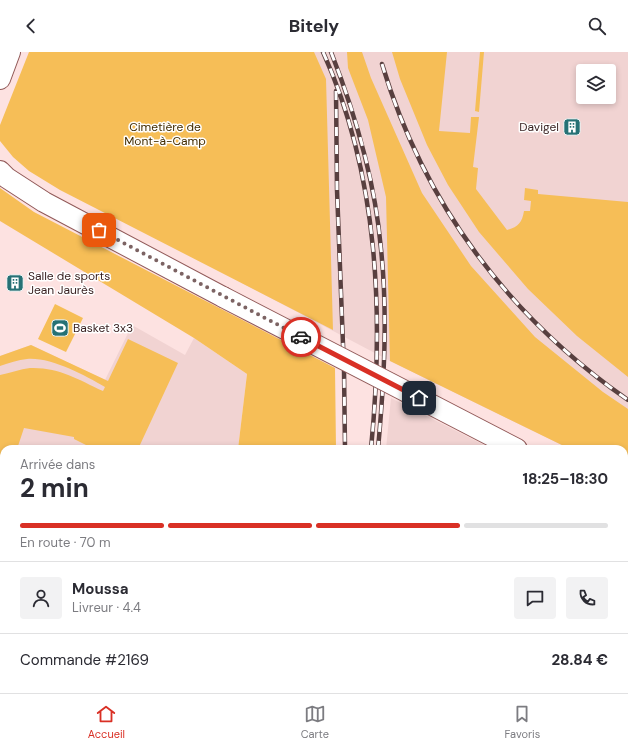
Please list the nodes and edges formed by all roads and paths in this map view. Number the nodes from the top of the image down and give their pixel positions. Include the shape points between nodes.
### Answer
1 (10, 52) edge
2 (0, 79) edge
3 (0, 171) edge
4 (509, 445) edge

1 - 2 street
3 - 4 street, bridge via 44,202

